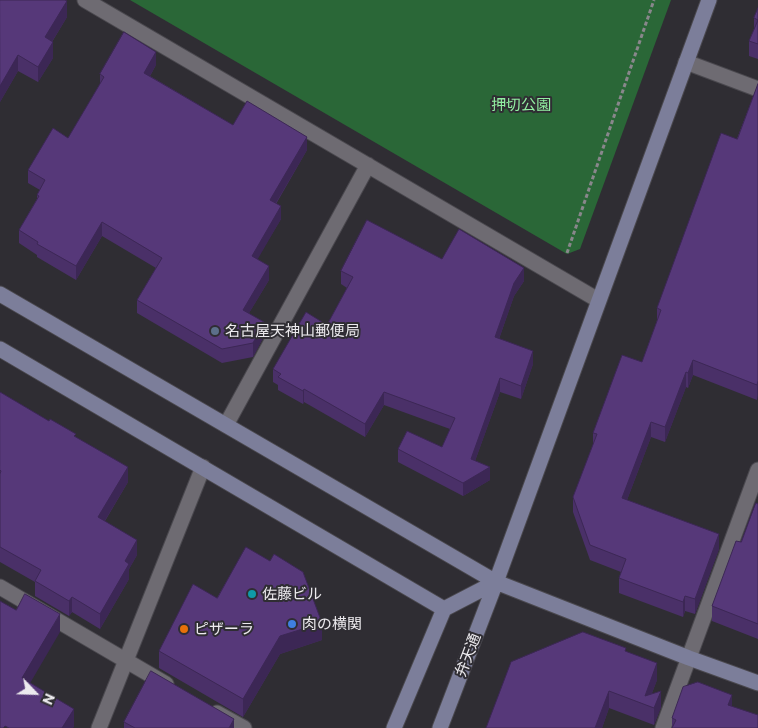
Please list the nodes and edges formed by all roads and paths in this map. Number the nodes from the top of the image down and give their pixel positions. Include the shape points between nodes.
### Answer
1 (85, 0) edge
2 (654, 0) edge
3 (709, 0) edge
4 (686, 62) junction
5 (758, 89) edge
6 (368, 165) junction
7 (559, 277) junction
8 (0, 294) edge
9 (598, 300) junction
10 (0, 349) edge
11 (226, 425) junction
12 (203, 467) junction
13 (758, 470) edge
14 (496, 582) junction
15 (0, 587) edge
16 (444, 608) junction
17 (689, 658) junction
18 (126, 660) junction
19 (758, 683) edge
20 (176, 689) edge
21 (202, 704) edge
22 (99, 728) edge
23 (244, 728) edge
24 (394, 728) edge
25 (440, 728) edge
26 (663, 728) edge

1 - 6 street
2 - 7 path
3 - 4 street, 弁天通
4 - 5 street
4 - 9 street, 弁天通
6 - 7 street
6 - 11 street
7 - 9 street
8 - 11 street
9 - 14 street, 弁天通
10 - 12 street
11 - 14 street
12 - 16 street
12 - 18 street
13 - 17 street
14 - 16 street
14 - 17 street
14 - 25 street, 弁天通
15 - 18 street
16 - 24 street
17 - 19 street
17 - 26 street
18 - 20 street
18 - 22 street
21 - 23 street

